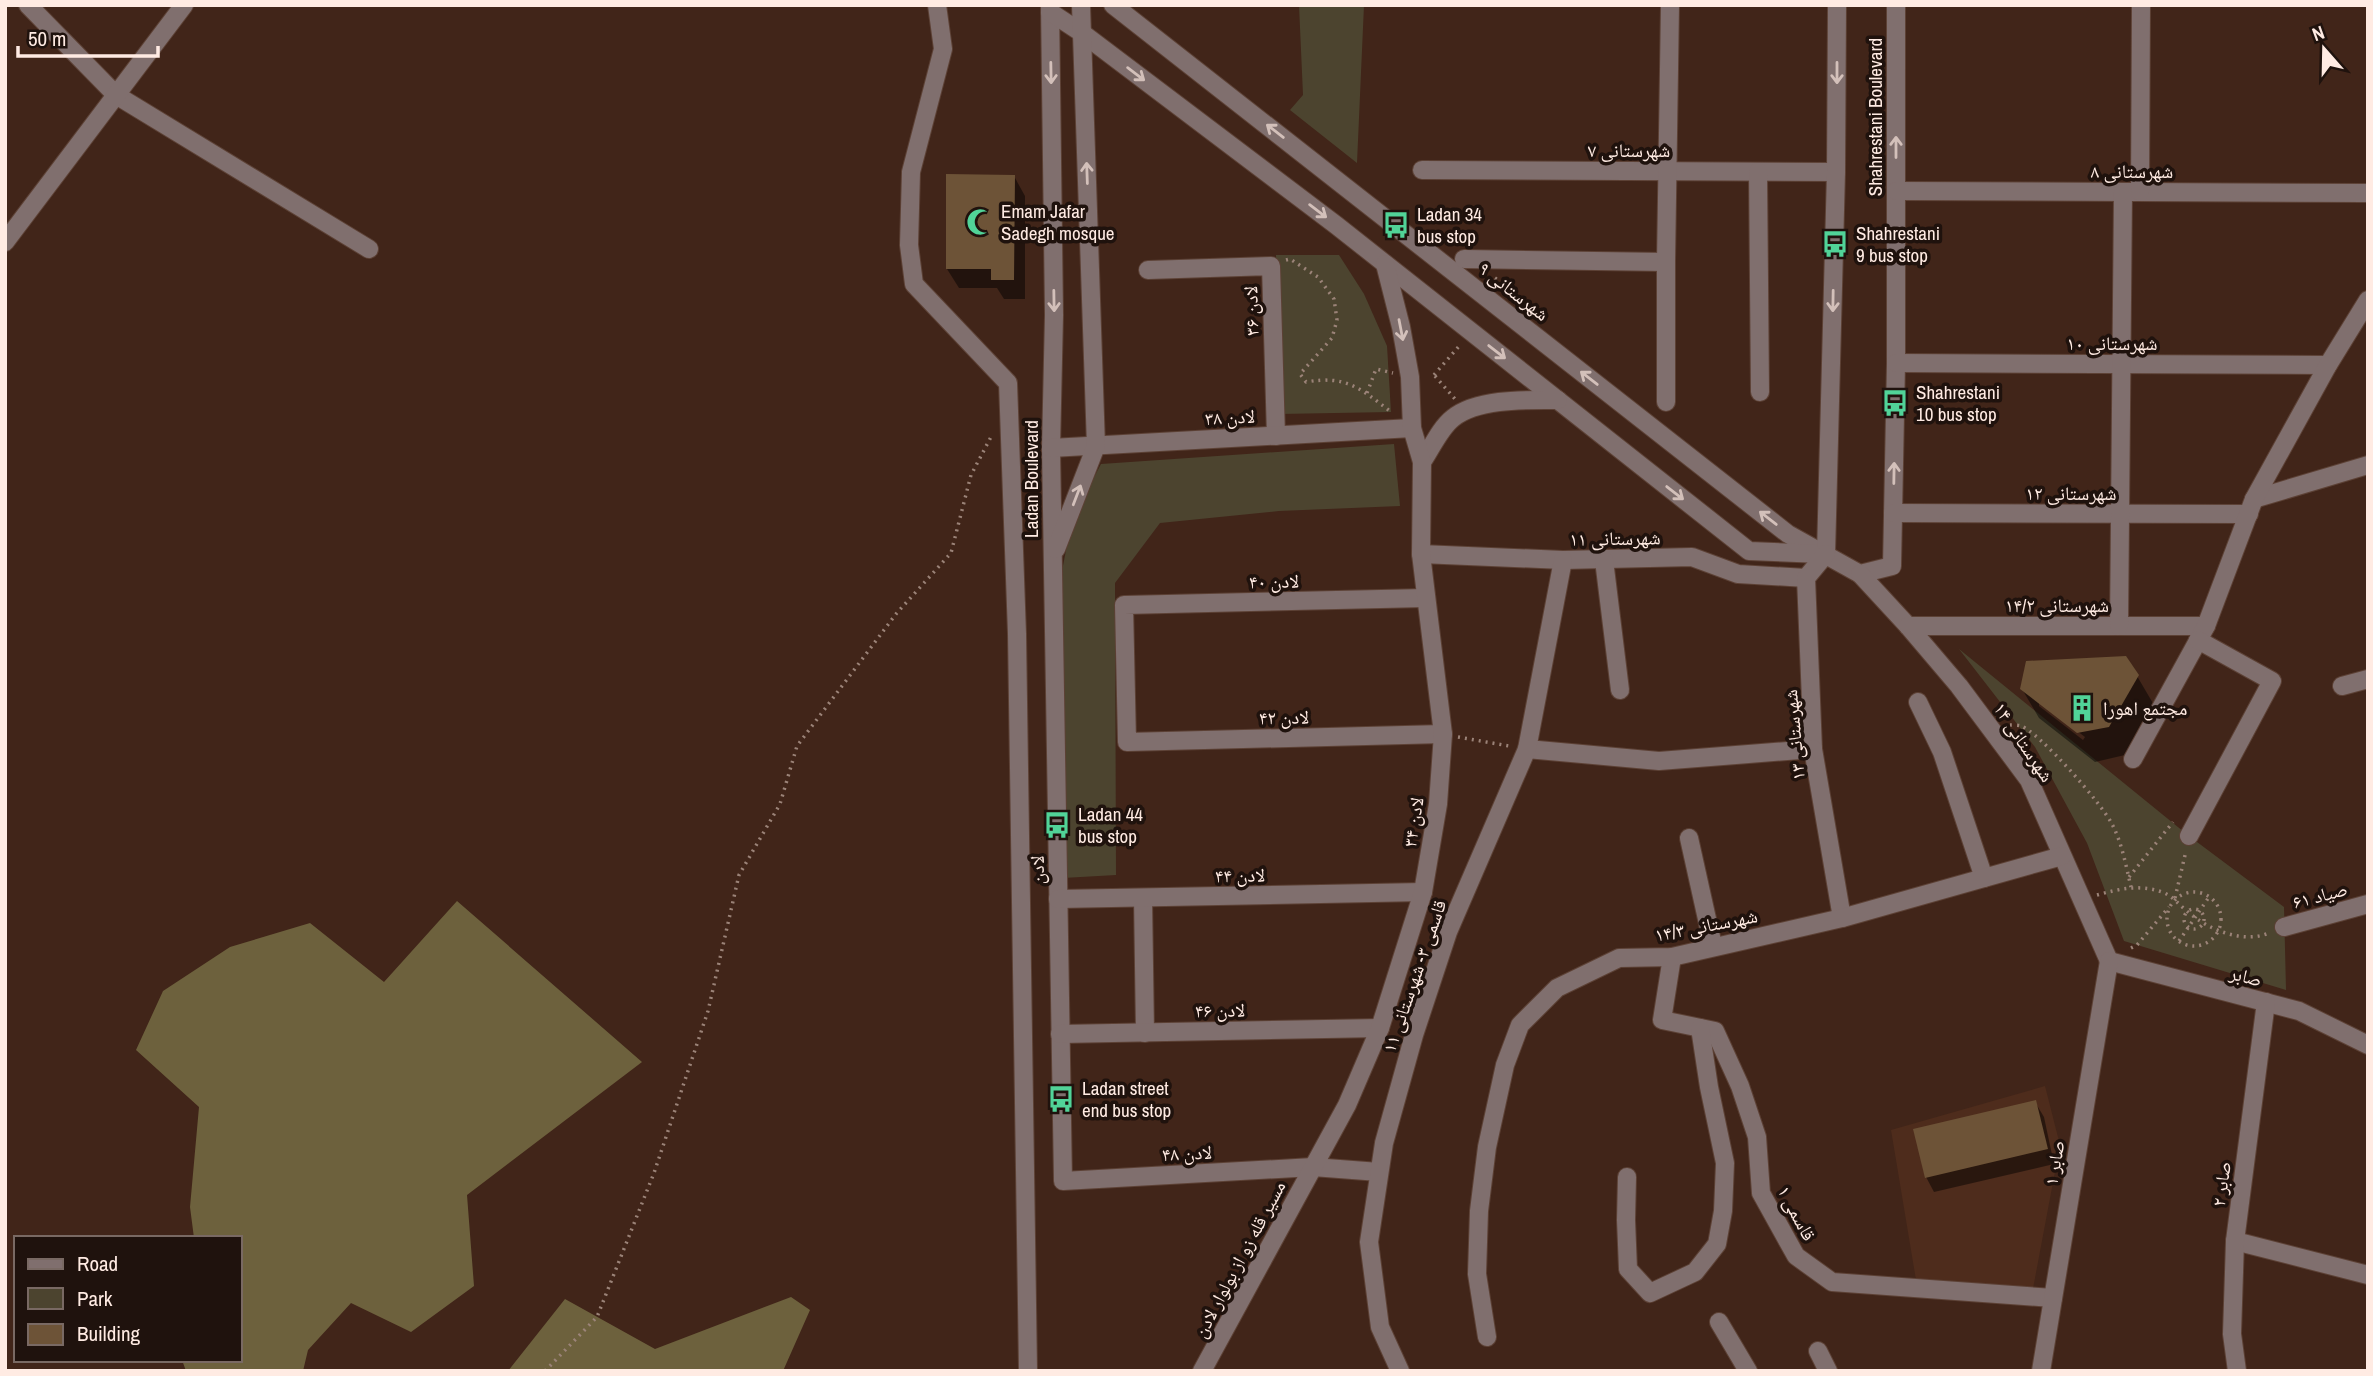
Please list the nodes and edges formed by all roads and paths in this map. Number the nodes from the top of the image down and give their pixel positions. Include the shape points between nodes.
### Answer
1 (28, 5) edge
2 (184, 5) edge
3 (937, 5) edge
4 (1081, 5) edge
5 (1113, 5) edge
6 (1670, 5) edge
7 (1837, 5) edge
8 (1896, 5) edge
9 (2141, 5) edge
10 (1050, 9) edge
11 (1082, 33) junction
12 (116, 95) junction
13 (1422, 170) dead end
14 (1667, 171) junction
15 (1758, 172) junction
16 (1836, 172) junction
17 (1896, 191) junction
18 (2131, 192) junction
19 (2368, 193) edge
20 (5, 242) edge
21 (369, 249) dead end
22 (1464, 259) dead end
23 (1666, 262) junction
24 (1385, 264) junction
25 (1271, 266) junction
26 (1148, 270) dead end
27 (2368, 300) edge
28 (1896, 363) junction
29 (2121, 364) junction
30 (2328, 365) junction
31 (1760, 392) dead end
32 (1558, 400) junction
33 (1666, 401) dead end
34 (996, 428) dead end
35 (1412, 428) junction
36 (1276, 436) junction
37 (1096, 446) junction
38 (1051, 448) junction
39 (1422, 463) junction
40 (2368, 465) edge
41 (2251, 506) junction
42 (1893, 513) junction
43 (2120, 514) junction
44 (1421, 554) junction
45 (1826, 554) junction
46 (1052, 559) junction
47 (1563, 560) junction
48 (1604, 560) junction
49 (1860, 574) junction
50 (1806, 579) junction
51 (1425, 598) junction
52 (1908, 626) junction
53 (2119, 626) junction
54 (2202, 633) junction
55 (2368, 679) edge
56 (2342, 686) dead end
57 (1620, 690) dead end
58 (1918, 702) dead end
59 (1987, 723) junction
60 (1443, 734) junction
61 (1127, 742) joint
62 (1527, 749) junction
63 (1813, 749) junction
64 (2133, 759) dead end
65 (2173, 822) dead end
66 (2189, 836) joint
67 (1689, 838) dead end
68 (2062, 856) junction
69 (2129, 877) junction
70 (1984, 878) junction
71 (2131, 887) junction
72 (1423, 892) junction
73 (2209, 897) junction
74 (1143, 898) junction
75 (2175, 899) junction
76 (1058, 900) junction
77 (2081, 900) junction
78 (2368, 904) edge
79 (2200, 911) junction
80 (2187, 912) junction
81 (1842, 918) junction
82 (2195, 918) junction
83 (2204, 923) junction
84 (2284, 927) joint
85 (2188, 928) junction
86 (2220, 929) junction
87 (2179, 942) junction
88 (1713, 946) junction
89 (1672, 957) junction
90 (2109, 961) junction
91 (2266, 1002) junction
92 (1380, 1028) junction
93 (1700, 1028) junction
94 (1146, 1033) junction
95 (1060, 1034) junction
96 (2368, 1045) edge
97 (1313, 1167) junction
98 (1379, 1172) junction
99 (1627, 1177) dead end
100 (1063, 1181) joint
101 (2235, 1241) junction
102 (2368, 1275) edge
103 (2053, 1298) junction
104 (1719, 1322) dead end
105 (1487, 1337) dead end
106 (1818, 1351) dead end
107 (545, 1371) edge
108 (1028, 1371) edge
109 (1202, 1371) edge
110 (1400, 1371) edge
111 (1748, 1371) edge
112 (1828, 1371) edge
113 (2041, 1371) edge
114 (2237, 1371) edge

1 - 12 street
2 - 12 street
3 - 108 street via 943,49 911,172 909,245 914,284 1007,383 1017,634
4 - 11 street, Ladan Boulevard
45 -> 5 street, شهرستانی ۹ via 1788,534
6 - 14 street
7 -> 16 street, Shahrestani Boulevard
17 -> 8 street, Shahrestani Boulevard
9 - 18 street
10 - 11 street
10 -> 38 street, Ladan Boulevard
11 -> 24 street
37 -> 11 street, Ladan Boulevard
12 - 20 street
12 - 21 street
13 - 14 street, شهرستانی ۷
14 - 15 street, شهرستانی ۷
14 - 23 street
15 - 16 street, شهرستانی ۷
15 - 31 street
16 -> 45 street, Shahrestani Boulevard
17 - 18 street, شهرستانی ۸
17 - 28 street, Shahrestani Boulevard
18 - 19 street, شهرستانی ۸
18 - 29 street
22 - 23 street
23 - 33 street
24 -> 32 street
24 -> 35 street, لادن ۳۴ via 1410,377
25 - 26 street, لادن ۳۶
25 - 35 path via 1290,259 1318,277 1334,299 1337,320 1332,338 1300,373 1306,382 1345,382
25 - 36 street, لادن ۳۶
27 - 30 street
28 - 29 street, شهرستانی ۱۰
42 -> 28 street, Shahrestani Boulevard
29 - 30 street, شهرستانی ۱۰
29 - 43 street
30 - 41 street
32 - 39 street via 1502,400 1467,411 1453,418
32 -> 45 street via 1749,551
34 - 107 path via 971,475 951,552 896,614 797,746 780,804 739,875 708,1011 654,1173 597,1317
35 - 36 street, لادن ۳۸
35 - 39 street, لادن ۳۴
36 - 37 street, لادن ۳۸
37 - 38 street, لادن ۳۸
46 -> 37 street, Ladan Boulevard
38 - 46 street, Ladan Boulevard
39 - 44 street, لادن ۳۴
40 - 41 street, شهرستانی ۱۲
41 - 43 street, شهرستانی ۱۲
41 - 54 street
42 - 43 street, شهرستانی ۱۲
42 - 49 street, Shahrestani Boulevard via 1892,566
43 - 53 street
44 - 47 street, شهرستانی ۱۱
44 - 51 street, لادن ۳۴
45 - 49 street, شهرستانی ۹
45 - 50 street
46 - 76 street, لادن
47 - 48 street, شهرستانی ۱۱
47 - 62 street, قاسمی ۳- شهرستانی ۱۱
48 - 50 street, شهرستانی ۱۱ via 1692,557 1738,574
48 - 57 street
49 - 52 street, شهرستانی ۱۴
50 - 63 street, شهرستانی ۱۳
51 - 60 street, لادن ۳۴
51 - 61 street, لادن ۴۰ via 1124,605
52 - 53 street, شهرستانی ۱۴/۲
52 - 59 street, شهرستانی ۱۴
53 - 54 street, شهرستانی ۱۴/۲
54 - 64 street
54 - 66 street via 2272,681
55 - 56 street
58 - 70 street via 1941,752
59 - 68 street, شهرستانی ۱۴ via 2029,780
59 - 69 path via 2020,725 2067,767 2112,824
60 - 61 street, لادن ۴۲
60 - 62 path
60 - 72 street, لادن ۳۴ via 1438,804
62 - 63 street via 1659,761
62 - 98 street, قاسمی ۳- شهرستانی ۱۱ via 1448,932 1390,1119
63 - 81 street, شهرستانی ۱۳
65 - 69 path
66 - 75 path
67 - 88 street
68 - 70 street, شهرستانی ۱۴/۳
68 - 77 street, شهرستانی ۱۴
69 - 71 path
70 - 81 street, شهرستانی ۱۴/۳
71 - 75 path
71 - 77 path
72 - 74 street, لادن ۴۴
72 - 92 street, لادن ۳۴
73 - 75 path via 2198,892
73 - 79 path
73 - 86 path via 2218,905
74 - 76 street, لادن ۴۴
74 - 94 street
75 - 80 path
75 - 87 path via 2167,922
75 - 90 path via 2137,944
76 - 95 street, لادن
77 - 90 street, شهرستانی ۱۴
78 - 84 street, صیاد ۶۱
79 - 80 path
79 - 82 path
79 - 83 path
80 - 82 path
80 - 85 path
81 - 88 street, شهرستانی ۱۴/۳
82 - 83 path
82 - 85 path
83 - 85 path via 2197,929
83 - 86 path
84 - 86 path via 2263,936 2239,938
85 - 87 path
86 - 87 path via 2202,946
88 - 89 street, شهرستانی ۱۴/۳
89 - 93 street via 1662,1020
89 - 105 street, شهرستانی ۱۴/۳ via 1619,958 1557,988 1520,1025 1505,1065 1479,1211 1477,1274
90 - 91 street, صابر
90 - 103 street, صابر ۱
91 - 96 street, صابر via 2299,1011
91 - 101 street, صابر ۲
92 - 94 street, لادن ۴۶
92 - 97 street, لادن ۳۴ via 1347,1105
93 - 99 street via 1725,1163 1717,1244 1695,1272 1650,1293 1628,1269
93 - 103 street, قاسمی ۱ via 1715,1031 1740,1086 1757,1137 1761,1193 1796,1256 1832,1282
94 - 95 street, لادن ۴۶
95 - 100 street, لادن
97 - 98 street, لادن ۴۸
97 - 100 street, لادن ۴۸
97 - 109 street, مسیر قله زو از بولوار لادن
98 - 110 street, قاسمی ۳- شهرستانی ۱۱ via 1369,1242 1380,1326
101 - 102 street
101 - 114 street, صابر ۲ via 2232,1334
103 - 113 street, صابر ۱
104 - 111 street
106 - 112 street

